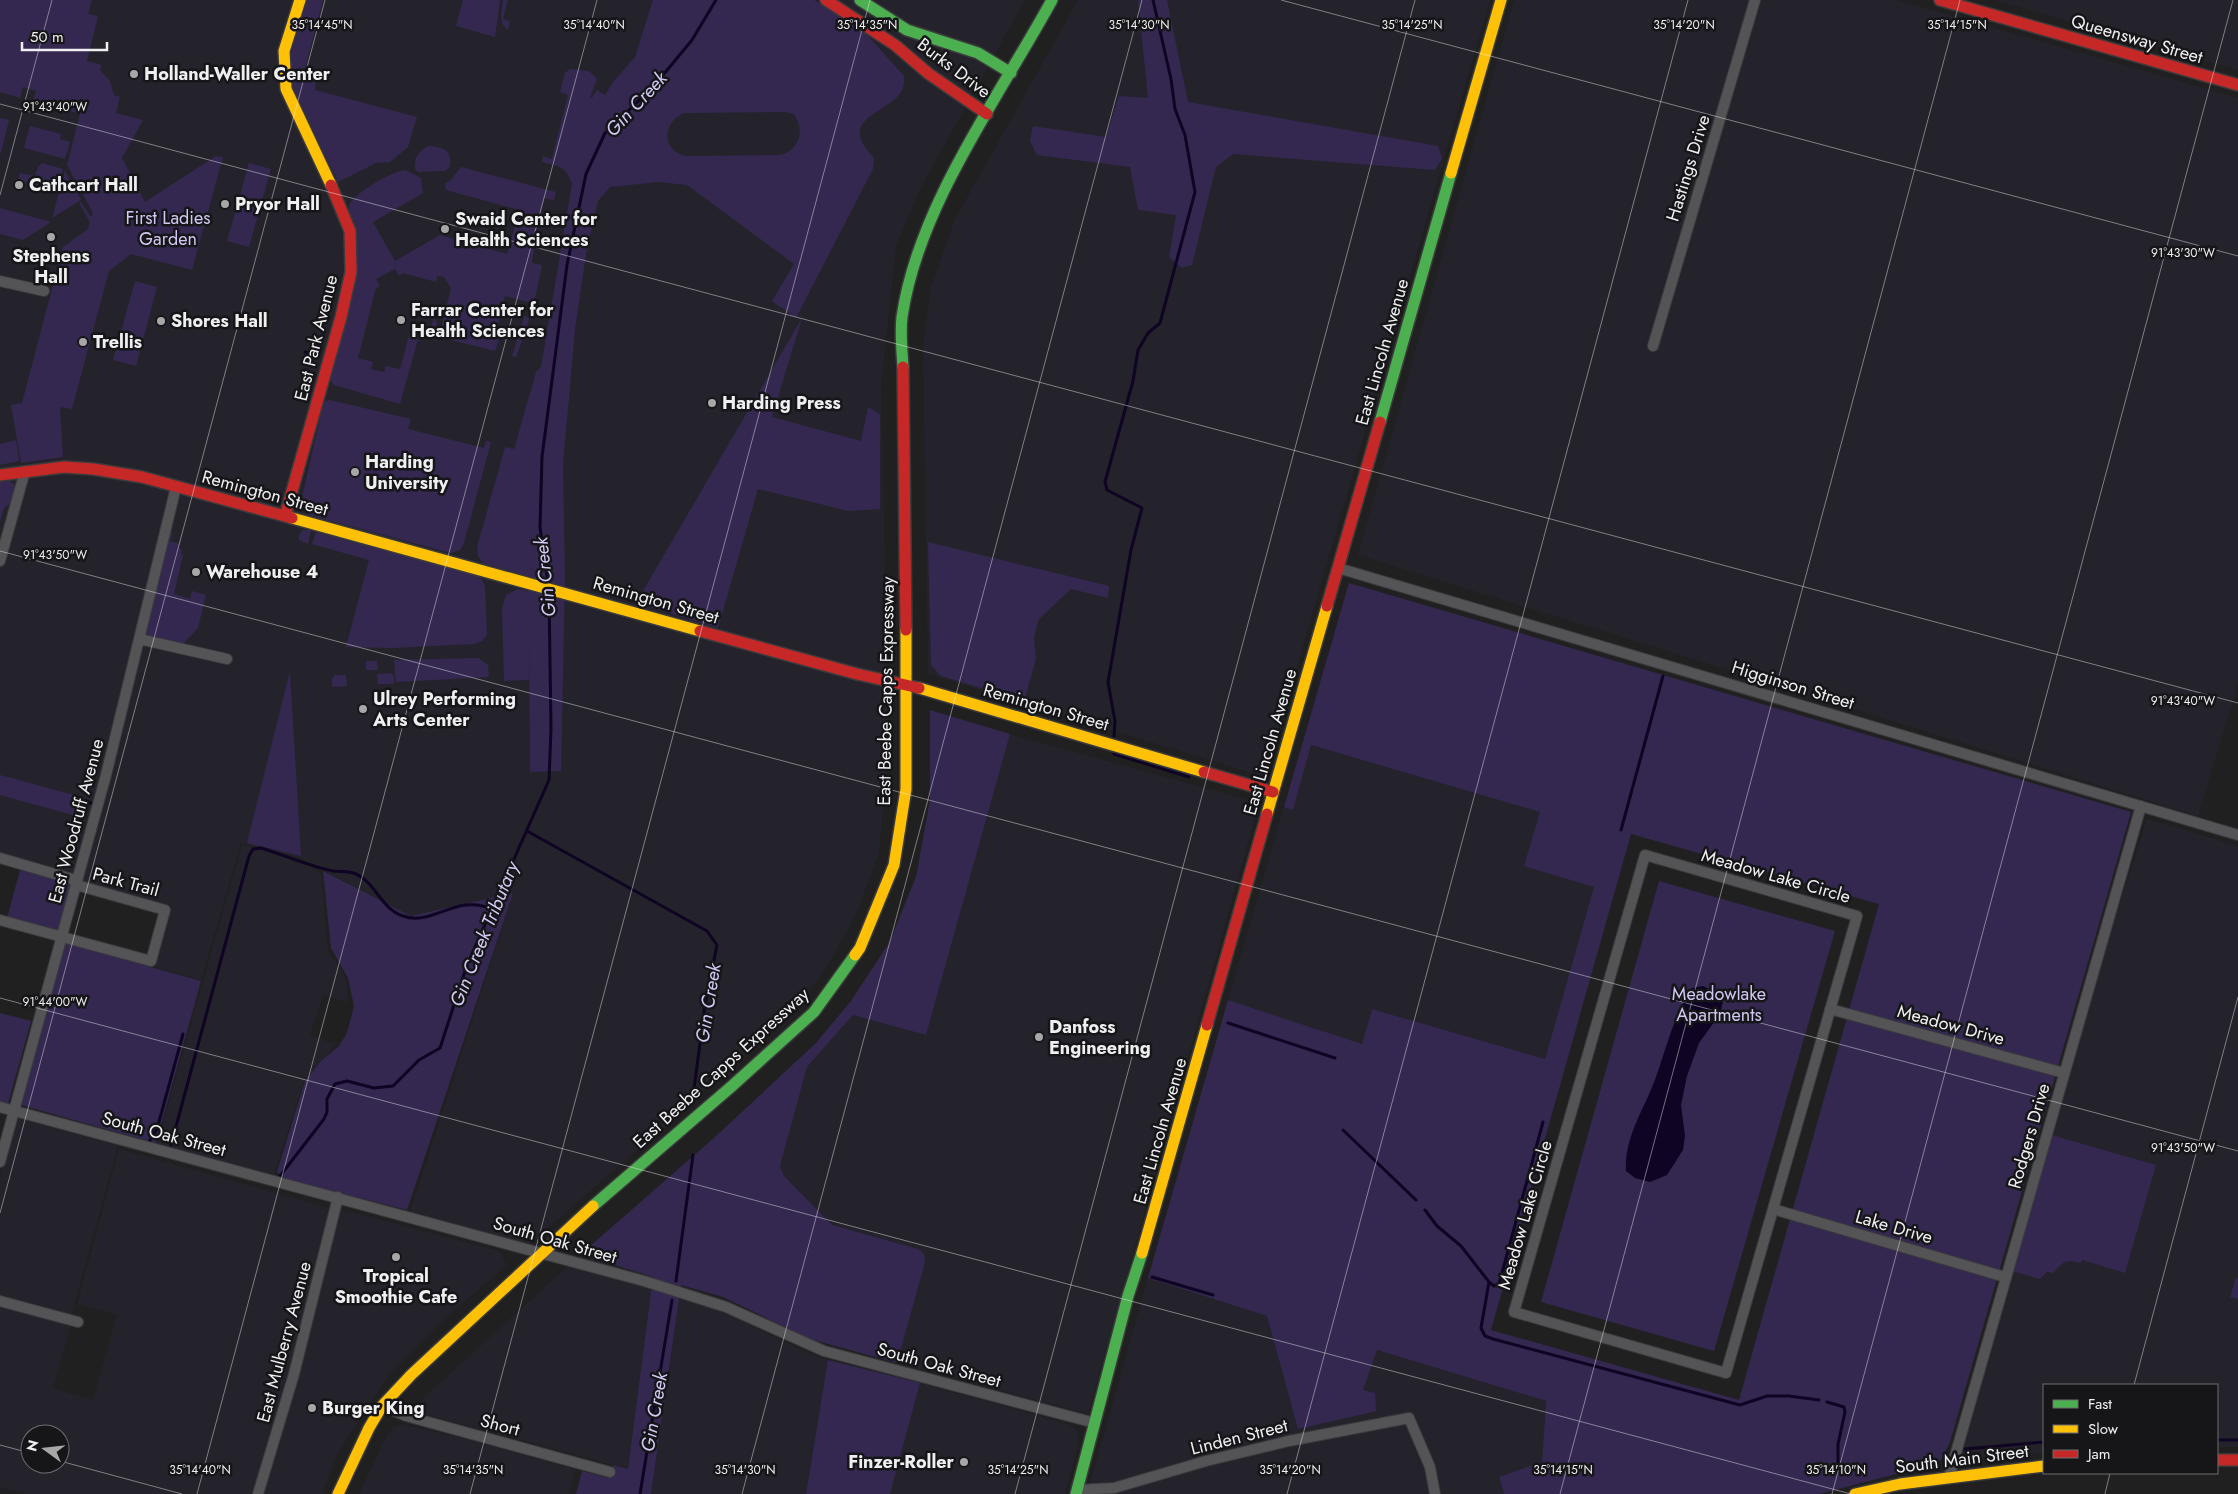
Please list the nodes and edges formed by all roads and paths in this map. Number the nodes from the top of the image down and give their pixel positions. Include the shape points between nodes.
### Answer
1 (300, 0) edge
2 (826, 0) edge
3 (860, 0) edge
4 (1052, 0) edge
5 (1501, 0) edge
6 (1755, 0) edge
7 (1940, 0) edge
8 (1011, 73) junction
9 (2238, 85) edge
10 (987, 114) junction
11 (0, 281) edge
12 (44, 291) dead end
13 (1653, 346) dead end
14 (25, 471) junction
15 (0, 475) edge
16 (176, 487) junction
17 (285, 516) junction
18 (0, 561) edge
19 (1338, 568) junction
20 (139, 639) junction
21 (227, 659) dead end
22 (906, 685) junction
23 (1273, 792) junction
24 (2141, 806) junction
25 (2238, 835) edge
26 (0, 858) edge
27 (77, 883) junction
28 (0, 920) edge
29 (62, 937) junction
30 (1830, 1009) junction
31 (2064, 1073) junction
32 (0, 1106) edge
33 (14, 1110) junction
34 (0, 1162) edge
35 (338, 1197) junction
36 (1773, 1209) junction
37 (544, 1253) junction
38 (2005, 1276) junction
39 (0, 1301) edge
40 (78, 1322) dead end
41 (382, 1406) junction
42 (1095, 1423) junction
43 (2218, 1460) edge
44 (2238, 1460) edge
45 (2043, 1466) edge
46 (610, 1472) dead end
47 (1949, 1476) junction
48 (1076, 1492) edge
49 (258, 1494) edge
50 (338, 1494) edge
51 (1435, 1494) edge
52 (1855, 1494) edge

1 - 17 street, East Park Avenue via 284,51 286,89 350,231 351,272
2 - 10 street, Burks Drive via 895,45 929,74
3 - 8 street, Burks Drive via 907,30 978,53
4 - 8 street, East Beebe Capps Expressway
5 - 19 street, East Lincoln Avenue
6 - 13 street, Hastings Drive
7 - 9 street, Queensway Street
8 - 10 street, East Beebe Capps Expressway
10 - 22 street, East Beebe Capps Expressway via 930,222 910,276 902,319
11 - 12 street
14 - 15 street, Remington Street
14 - 16 street, Remington Street via 64,467 93,469 142,477
14 - 18 street
16 - 17 street, Remington Street
16 - 20 street, East Woodruff Avenue
17 - 22 street, Remington Street via 848,672
19 - 23 street, East Lincoln Avenue
19 - 24 street, Higginson Street
20 - 21 street
20 - 27 street, East Woodruff Avenue
22 - 23 street, Remington Street
22 - 37 street, East Beebe Capps Expressway via 906,789 894,865 860,948 814,1012 587,1211
23 - 42 street, East Lincoln Avenue via 1158,1202 1128,1296
24 - 25 street, Higginson Street
24 - 31 street, Rodgers Drive
26 - 27 street, Park Trail
27 - 29 street, East Woodruff Avenue
27 - 29 street, Park Trail via 165,910 151,961
28 - 29 street
29 - 33 street, East Woodruff Avenue
30 - 31 street, Meadow Drive
30 - 36 street, Meadow Lake Circle
30 - 36 street, Meadow Lake Circle via 1857,916 1645,855 1514,1312 1726,1373
31 - 38 street, Rodgers Drive
32 - 33 street, South Oak Street
33 - 34 street, East Woodruff Avenue
33 - 35 street, South Oak Street
35 - 37 street, South Oak Street
35 - 49 street, East Mulberry Avenue via 294,1374
36 - 38 street, Lake Drive
37 - 41 street, East Beebe Capps Expressway via 411,1375
37 - 42 street, South Oak Street via 726,1307 824,1351
38 - 47 street, Rodgers Drive
39 - 40 street
41 - 46 street, Short via 406,1416
41 - 50 street, East Beebe Capps Expressway
42 - 48 street, East Lincoln Avenue
43 - 44 street
45 - 47 street, South Main Street
47 - 52 street, South Main Street
48 - 51 street, Linden Street via 1114,1488 1289,1441 1409,1418 1430,1467

